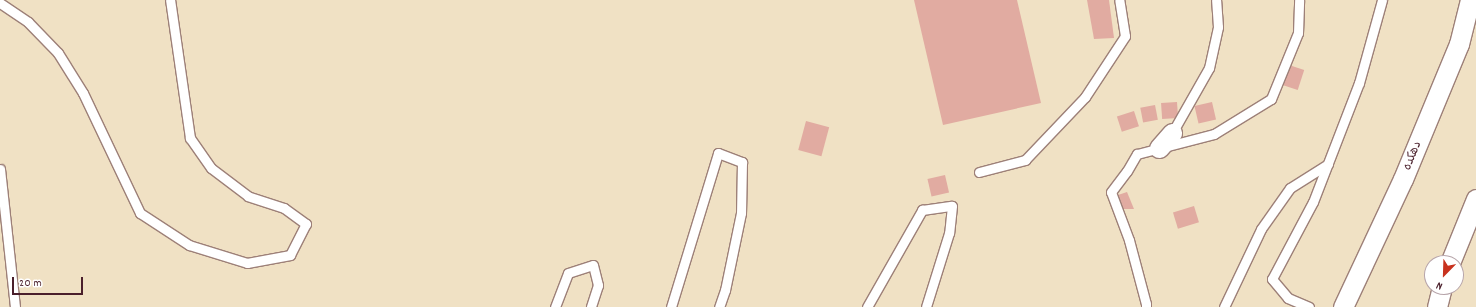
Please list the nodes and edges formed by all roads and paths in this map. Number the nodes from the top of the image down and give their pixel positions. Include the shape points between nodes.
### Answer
1 (170, 0) edge
2 (1119, 0) edge
3 (1216, 0) edge
4 (1299, 0) edge
5 (1382, 0) edge
6 (1470, 0) edge
7 (0, 3) edge
8 (1172, 133) joint
9 (1160, 148) junction
10 (1328, 164) junction
11 (0, 169) edge
12 (979, 172) dead end
13 (1476, 200) edge
14 (1453, 255) edge
15 (1440, 295) edge
16 (15, 307) edge
17 (555, 307) edge
18 (592, 307) edge
19 (671, 307) edge
20 (719, 307) edge
21 (867, 307) edge
22 (926, 307) edge
23 (1146, 307) edge
24 (1224, 307) edge
25 (1310, 307) edge
26 (1343, 307) edge
27 (1437, 307) edge

1 - 7 lane via 190,138 211,168 248,196 284,208 306,224 290,255 247,263 189,245 140,213 83,93 58,53 28,22
2 - 12 lane via 1125,36 1085,97 1025,160
3 - 8 lane via 1218,27 1209,68
4 - 9 lane via 1298,33 1271,99 1214,134
5 - 10 lane via 1359,84
6 - 26 street, دهکده via 1459,44 1404,179
8 - 9 street
9 - 23 lane via 1136,154 1111,192 1129,240
10 - 24 lane via 1290,188 1261,229
10 - 25 lane via 1313,202 1272,279 1288,298
11 - 16 lane
13 - 14 street
15 - 27 street
17 - 18 lane via 568,273 593,265 598,285
19 - 20 lane via 718,153 742,162 741,213
21 - 22 lane via 922,210 952,206 949,233

